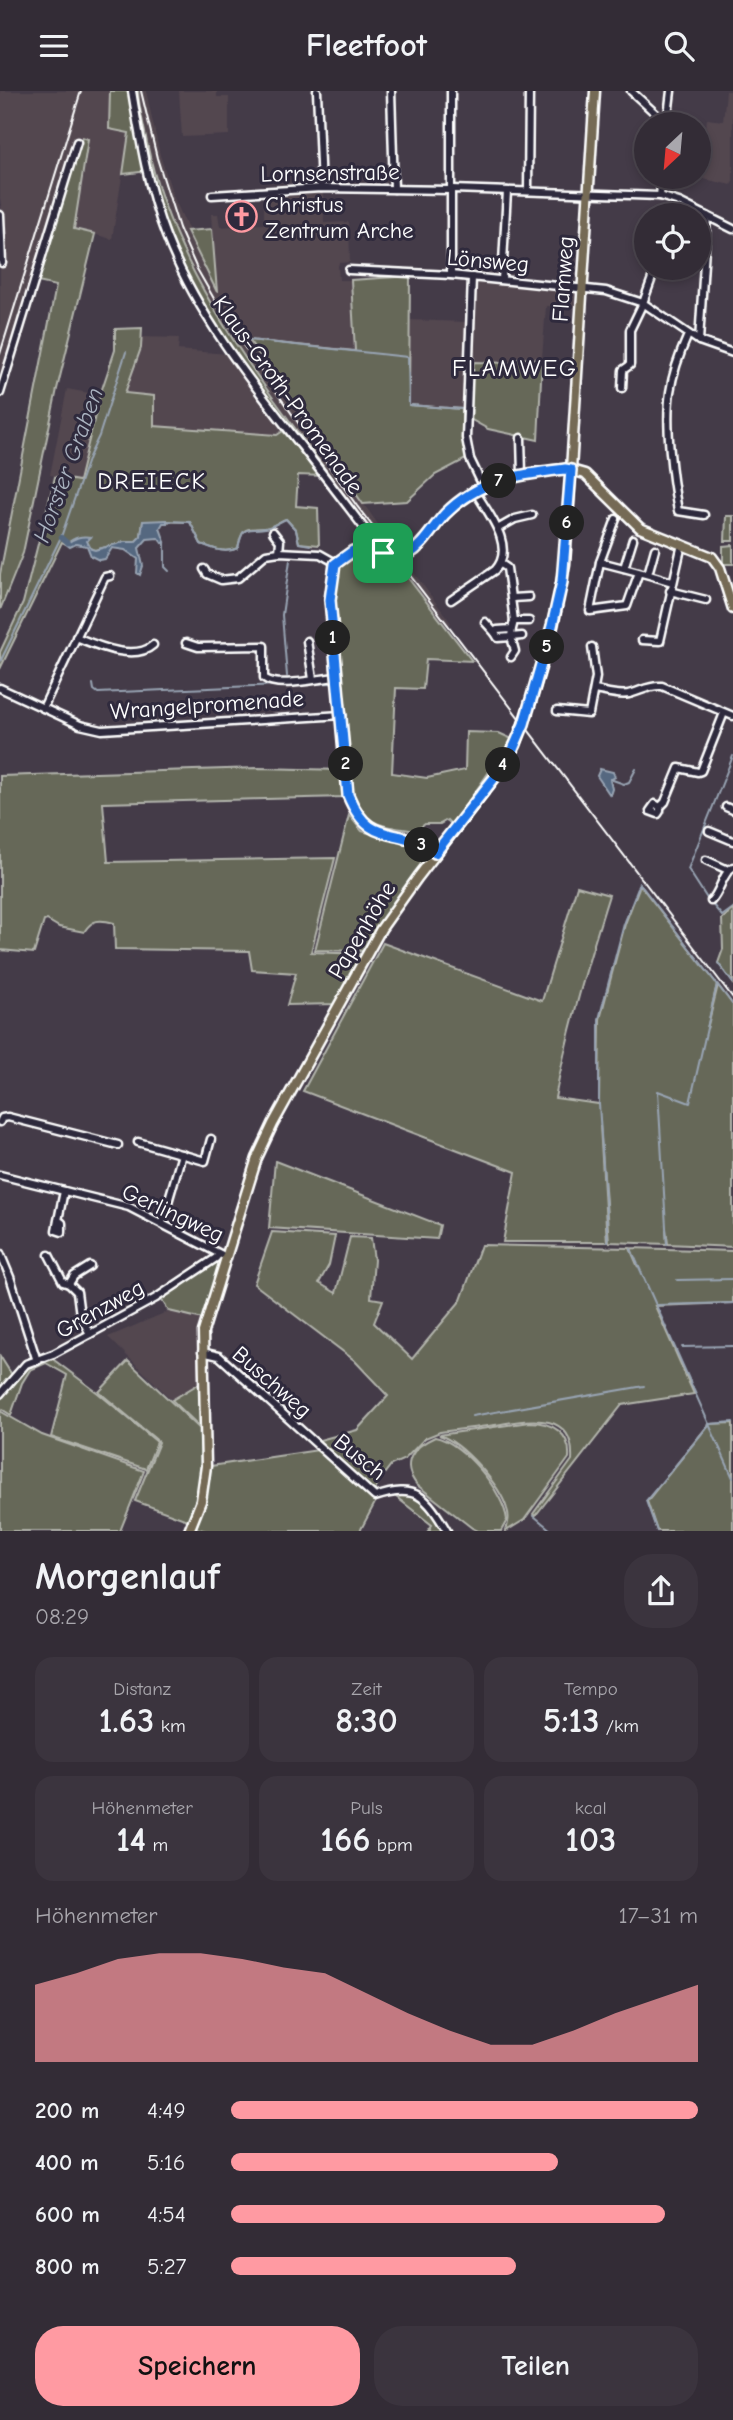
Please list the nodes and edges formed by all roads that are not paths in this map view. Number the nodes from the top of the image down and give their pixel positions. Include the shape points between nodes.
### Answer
1 (132, 91) edge
2 (317, 91) edge
3 (391, 91) edge
4 (451, 91) edge
5 (529, 91) edge
6 (595, 91) edge
7 (631, 91) edge
8 (671, 91) edge
9 (654, 112) edge
10 (668, 112) edge
11 (77, 142) dead end
12 (321, 188) junction
13 (394, 189) junction
14 (661, 189) edge
15 (451, 190) junction
16 (507, 191) junction
17 (528, 191) junction
18 (588, 193) junction
19 (212, 195) dead end
20 (660, 196) junction
21 (676, 203) edge
22 (0, 215) edge
23 (711, 218) edge
24 (733, 229) edge
25 (2, 263) dead end
26 (349, 270) dead end
27 (451, 275) junction
28 (472, 277) junction
29 (502, 280) junction
30 (651, 280) edge
31 (703, 280) edge
32 (582, 287) junction
33 (643, 303) junction
34 (688, 335) junction
35 (699, 341) junction
36 (733, 353) edge
37 (622, 388) dead end
38 (0, 393) edge
39 (521, 438) dead end
40 (571, 470) junction
41 (522, 474) junction
42 (483, 486) junction
43 (475, 491) junction
44 (532, 515) dead end
45 (704, 515) dead end
46 (616, 519) dead end
47 (499, 528) junction
48 (273, 532) dead end
49 (633, 539) dead end
50 (682, 544) junction
51 (655, 549) dead end
52 (279, 552) junction
53 (383, 553) junction
54 (600, 562) junction
55 (336, 563) junction
56 (501, 564) junction
57 (624, 568) junction
58 (204, 569) dead end
59 (639, 572) junction
60 (648, 575) junction
61 (110, 576) dead end
62 (672, 582) junction
63 (670, 591) junction
64 (529, 597) dead end
65 (512, 598) junction
66 (451, 600) dead end
67 (706, 600) dead end
68 (733, 610) edge
69 (529, 621) dead end
70 (485, 622) dead end
71 (513, 625) junction
72 (495, 633) junction
73 (522, 636) dead end
74 (76, 637) junction
75 (511, 637) junction
76 (642, 640) dead end
77 (307, 641) dead end
78 (186, 643) dead end
79 (153, 645) dead end
80 (592, 647) dead end
81 (511, 657) dead end
82 (337, 677) junction
83 (313, 679) junction
84 (0, 688) edge
85 (595, 690) junction
86 (43, 708) junction
87 (556, 711) dead end
88 (724, 713) junction
89 (342, 715) junction
90 (733, 716) edge
91 (660, 807) dead end
92 (709, 831) dead end
93 (733, 841) edge
94 (435, 853) junction
95 (706, 860) dead end
96 (732, 867) edge
97 (710, 901) dead end
98 (0, 1122) edge
99 (211, 1139) dead end
100 (138, 1142) dead end
101 (118, 1145) dead end
102 (182, 1154) junction
103 (0, 1175) edge
104 (64, 1191) junction
105 (58, 1220) dead end
106 (162, 1223) junction
107 (0, 1252) edge
108 (49, 1255) dead end
109 (223, 1256) junction
110 (90, 1266) dead end
111 (69, 1284) junction
112 (90, 1334) junction
113 (202, 1352) junction
114 (37, 1361) junction
115 (0, 1394) edge
116 (316, 1444) joint
117 (189, 1531) edge
118 (447, 1531) edge

1 - 53 street, Klaus-Groth-Promenade via 155,205 198,304 241,368
2 - 12 street
3 - 13 street
4 - 15 street
5 - 17 street
6 - 18 main road, Flamweg
7 - 9 street
8 - 10 street
11 - 38 street
12 - 13 street, Lornsenstraße
12 - 19 street, Lornsenstraße
13 - 15 street, Lornsenstraße
14 - 20 street
15 - 16 street, Lornsenstraße
15 - 27 street
16 - 17 street, Lornsenstraße
16 - 29 street
17 - 18 street, Lornsenstraße
18 - 20 street, Lornsenstraße
18 - 32 main road, Flamweg
20 - 21 street
22 - 25 street
23 - 24 street
26 - 27 street, Lönsweg
27 - 28 street, Lönsweg
28 - 29 street, Lönsweg
28 - 42 street via 466,438
29 - 32 street, Lönsweg
30 - 33 street
31 - 35 street
32 - 33 street, Lönsweg
32 - 40 main road, Flamweg
33 - 34 street, Lönsweg
33 - 37 street via 630,330 630,365 623,370
34 - 35 street, Lönsweg
34 - 45 street via 670,393 674,491 678,511
35 - 36 street, Lönsweg
39 - 41 street
40 - 41 street
40 - 50 main road via 585,474 640,528
40 - 94 main road, Papenhöhe via 562,582 524,724 499,772
41 - 42 street
42 - 43 street
43 - 47 street
43 - 53 street via 443,517 415,550 403,555
44 - 47 street
46 - 54 street
47 - 56 street
48 - 52 street via 280,541
49 - 57 street
50 - 62 street
50 - 68 main road via 712,557
51 - 60 street
52 - 55 street via 320,554
52 - 58 street via 266,554 237,578 221,580
53 - 55 street via 353,551
54 - 57 street
54 - 59 street via 590,611 627,606
55 - 82 street via 330,600
56 - 65 street via 507,568
56 - 66 street
57 - 59 street
59 - 60 street
60 - 62 street
61 - 74 street via 104,577
62 - 63 street
63 - 67 street
63 - 76 street via 660,641
64 - 65 street
65 - 71 street
69 - 71 street
70 - 72 street
71 - 72 street
71 - 75 street
72 - 75 street via 498,638
73 - 75 street
74 - 79 street via 111,651 147,650
74 - 86 street
75 - 81 street
77 - 83 street
78 - 83 street via 198,647 264,646 266,681
80 - 85 street
82 - 83 street
82 - 89 street
84 - 86 street, Wrangelpromenade
85 - 87 street via 589,717
85 - 88 street via 616,695 662,686
86 - 89 street, Wrangelpromenade via 102,730
88 - 90 street
88 - 91 street via 701,771 679,768
89 - 94 street via 348,795 363,822 371,829 411,838
92 - 93 street
94 - 109 main road, Papenhöhe via 381,929 266,1137
95 - 96 street
96 - 97 street
98 - 101 street via 8,1117
99 - 102 street via 205,1161
100 - 102 street
102 - 106 street
103 - 104 street, Gerlingweg
104 - 105 street
104 - 106 street, Gerlingweg via 129,1207
106 - 109 street, Gerlingweg
107 - 114 street
108 - 111 street via 63,1282
109 - 112 street, Grenzweg
109 - 113 main road, Papenhöhe via 207,1312
110 - 111 street
111 - 112 street
112 - 114 street, Grenzweg
113 - 116 street, Buschweg via 219,1356
113 - 117 main road, Papenhöhe via 206,1467 201,1501
114 - 115 street, Grenzweg via 22,1367
116 - 118 street, Busch via 375,1497 405,1490 418,1495

